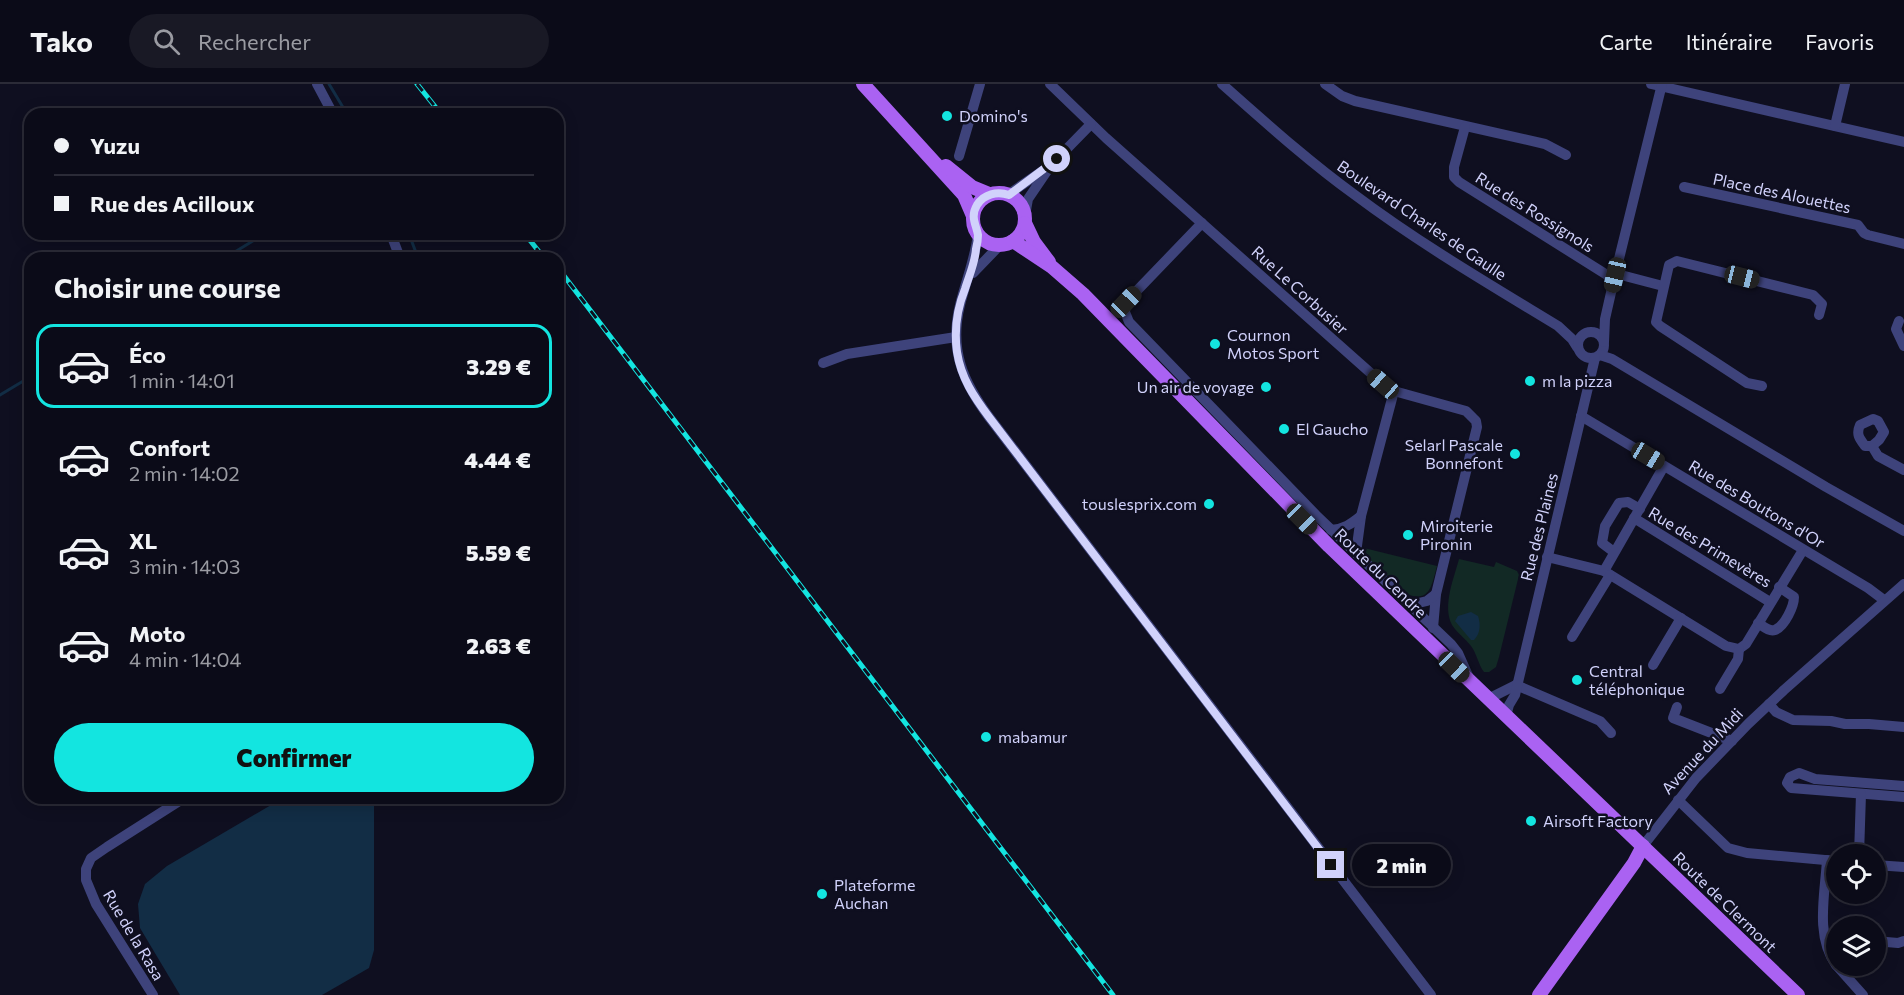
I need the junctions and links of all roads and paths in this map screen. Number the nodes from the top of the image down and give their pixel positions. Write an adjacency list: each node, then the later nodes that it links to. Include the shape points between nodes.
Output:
1 (317, 84): 9 (street)
2 (863, 84): 13 (main road)
3 (980, 84): 16 (street)
4 (1050, 84): 10 (street, Rue Le Corbusier)
5 (1221, 84): 34 (street, Boulevard Charles de Gaulle, via 1363,201)
6 (1324, 84): 12 (street, via 1355,101)
7 (1845, 84): 11 (street)
8 (1658, 85): 11 (street); 28 (street, Rue des Plaines)
9 (330, 108)
10 (1091, 124): 17 (street); 23 (street, Rue Le Corbusier)
11 (1835, 126): 14 (street)
12 (1465, 127): 15 (street, via 1545,144); 28 (street, Rue des Rossignols, via 1454,167 1454,177 1459,182 1607,274)
13 (917, 142): 19 (main road, via 972,187); 21 (main road, via 964,195)
14 (1904, 142)
15 (1566, 155)
16 (959, 156)
17 (1051, 165): 20 (street); 22 (street, via 1028,200)
18 (1684, 187): 26 (street, Place des Alouettes, via 1858,225 1868,236)
19 (989, 195): 20 (main road); 21 (main road, via 978,203)
20 (1009, 195): 22 (main road, via 1020,203)
21 (973, 216): 24 (main road)
22 (1025, 219): 25 (main road, via 1020,235); 27 (main road, Route du Cendre, via 1034,242)
23 (1203, 224): 43 (street, Rue Le Corbusier); 50 (street, via 1126,302 1125,312 1129,321)
24 (978, 234): 25 (main road, via 990,243); 29 (street)
25 (1006, 243): 27 (main road, Route du Cendre); 29 (street)
26 (1904, 244)
27 (1052, 267): 69 (main road, Route du Cendre)
28 (1615, 275): 30 (street, Rue des Rossignols); 32 (street, Rue des Plaines)
29 (969, 278): 36 (street)
30 (1663, 286): 31 (street, via 1669,266 1677,261 1813,295 1822,304); 42 (street, via 1656,321 1660,326 1747,383)
31 (1819, 315)
32 (1605, 319): 35 (street); 39 (street, Rue des Plaines)
33 (1899, 321): 37 (street, via 1896,329)
34 (1558, 326): 35 (street, Boulevard Charles de Gaulle); 38 (street, Boulevard Charles de Gaulle)
35 (1589, 332): 38 (street, via 1581,336); 39 (street, via 1597,334)
36 (956, 337): 40 (street, via 847,354); 95 (street, via 959,363 975,398)
37 (1904, 346)
38 (1579, 351): 39 (street, via 1589,359); 41 (street)
39 (1601, 351): 41 (street, Rue des Plaines); 51 (street)
40 (823, 363)
41 (1590, 377): 44 (street, Rue des Plaines)
42 (1762, 386)
43 (1394, 391): 49 (street); 59 (street, via 1466,411 1476,421)
44 (1581, 416): 46 (street, Rue des Boutons d'Or); 55 (street, Rue des Plaines)
45 (1872, 446): 47 (street, via 1878,456)
46 (1664, 466): 48 (street); 52 (street, Rue des Boutons d'Or)
47 (1904, 470)
48 (1637, 514): 53 (street); 53 (street, via 1628,502 1619,503 1605,526 1602,543); 61 (street, Rue des Primevères)
49 (1361, 516): 50 (street, via 1351,525); 54 (street)
50 (1331, 530): 54 (street)
51 (1903, 532)
52 (1803, 550): 58 (street); 60 (street, Rue des Boutons d'Or)
53 (1614, 552): 56 (street)
54 (1356, 553): 62 (street)
55 (1547, 557): 56 (street); 70 (street, Rue des Plaines)
56 (1607, 573): 63 (street); 66 (street)
57 (1903, 583): 60 (street, Avenue du Midi)
58 (1779, 587): 61 (street); 64 (street, via 1794,597 1782,625 1769,630)
59 (1436, 594): 62 (street); 65 (street)
60 (1884, 600): 73 (street, Avenue du Midi)
61 (1770, 602): 64 (street)
62 (1410, 605): 65 (street)
63 (1681, 618): 67 (street, via 1726,646); 68 (street)
64 (1758, 623): 67 (street, via 1746,644)
65 (1433, 628): 69 (street, via 1458,652)
66 (1572, 637)
67 (1738, 649): 71 (street, via 1738,659)
68 (1653, 665)
69 (1471, 683): 72 (main road, Route du Cendre)
70 (1516, 685): 72 (street); 75 (street, Rue des Plaines); 77 (street, via 1600,721)
71 (1720, 689)
72 (1488, 699): 75 (main road, Route du Cendre)
73 (1769, 704): 76 (street, via 1793,720); 78 (street, Avenue du Midi)
74 (1677, 707): 78 (street, via 1673,718)
75 (1506, 716): 85 (main road, Route du Cendre)
76 (1904, 727)
77 (1611, 733)
78 (1732, 741): 82 (street, Avenue du Midi)
79 (1904, 786): 80 (street, via 1815,779 1800,773 1788,780 1791,788)
80 (1862, 794): 81 (street); 84 (street)
81 (1904, 797)
82 (1678, 800): 85 (street, Avenue du Midi); 86 (street, via 1728,848)
83 (175, 804): 94 (street, Rue de la Rasa, via 91,858 86,869 89,891)
84 (1860, 844)
85 (1643, 846): 96 (main road, Avenue du Midi, via 1635,863); 97 (main road, Route de Clermont)
86 (1826, 860)
87 (1886, 866): 88 (street)
88 (1904, 867)
89 (1826, 900): 90 (street, via 1822,926)
90 (1826, 932)
91 (1904, 941): 92 (street)
92 (1886, 942)
93 (1846, 976): 98 (street)
94 (153, 995)
95 (1431, 995)
96 (1539, 995)
97 (1797, 995)
98 (1863, 995)

